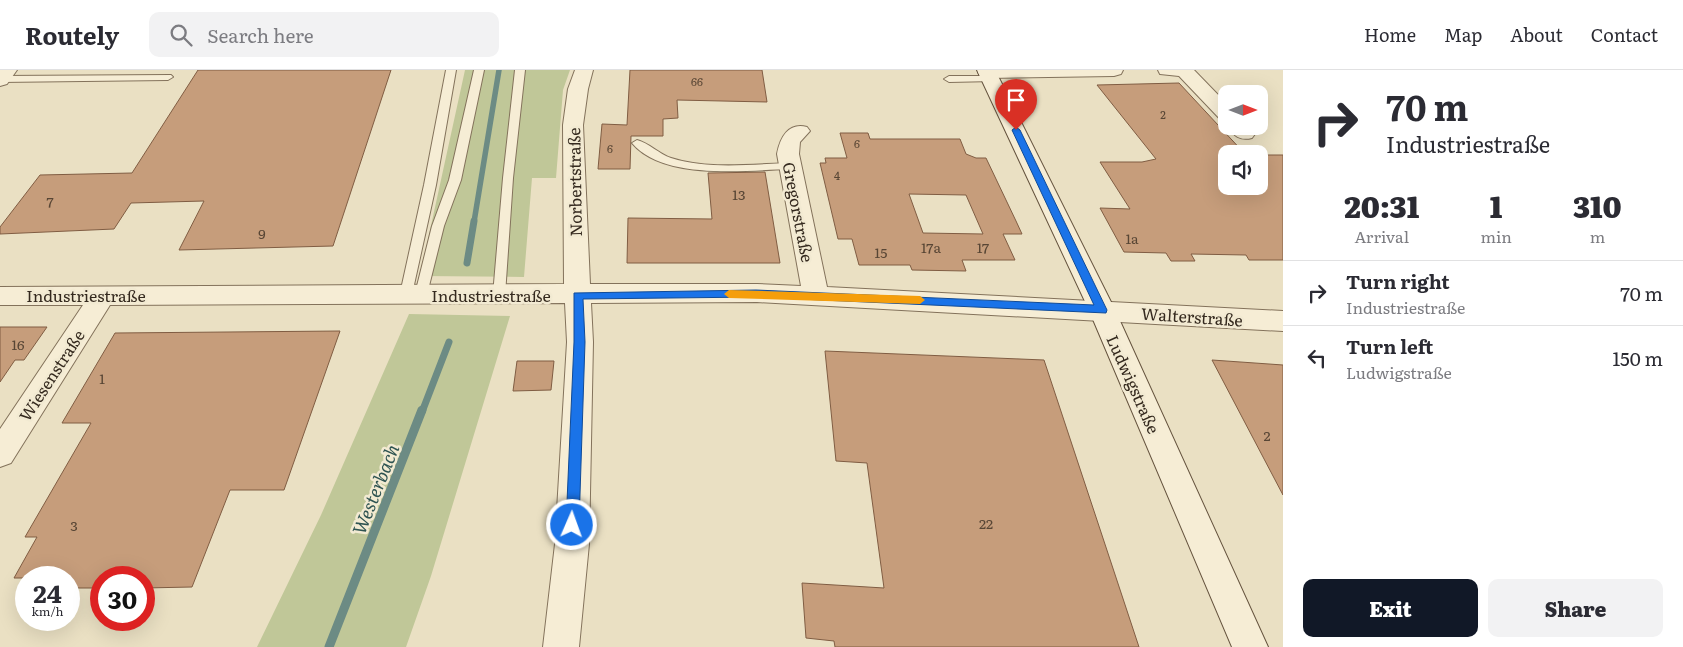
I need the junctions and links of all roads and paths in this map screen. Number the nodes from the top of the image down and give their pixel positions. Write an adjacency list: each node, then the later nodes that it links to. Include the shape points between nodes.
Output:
1 (8, 70): 11 (street)
2 (40, 70): 12 (lane)
3 (451, 70): 18 (lane)
4 (479, 70): 18 (lane, via 456,180)
5 (520, 70): 20 (lane)
6 (584, 70): 21 (street, Norbertstraße, via 573,125)
7 (1114, 70): 9 (street)
8 (1167, 70): 14 (street, via 1184,72)
9 (988, 74): 13 (lane); 24 (street, Ludwigstraße)
10 (168, 77): 12 (lane)
11 (0, 79): 12 (lane)
12 (32, 79)
13 (949, 79)
14 (1218, 106)
15 (800, 131): 17 (street, Gregorstraße, via 790,140 788,154)
16 (637, 143): 17 (lane, via 647,153 669,163)
17 (791, 166): 23 (street, Gregorstraße)
18 (414, 294): 19 (street, Industriestraße); 20 (street, Industriestraße)
19 (102, 295): 22 (street, Industriestraße); 26 (street, Wiesenstraße)
20 (499, 295): 21 (street, Industriestraße)
21 (578, 295): 23 (street, Industriestraße, via 756,293); 27 (street, Norbertstraße, via 580,342 572,544)
22 (0, 296)
23 (816, 296): 24 (street, Industriestraße)
24 (1102, 310): 25 (street, Walterstraße); 28 (street, Ludwigstraße)
25 (1283, 321)
26 (0, 454)
27 (561, 647)
28 (1250, 647)

